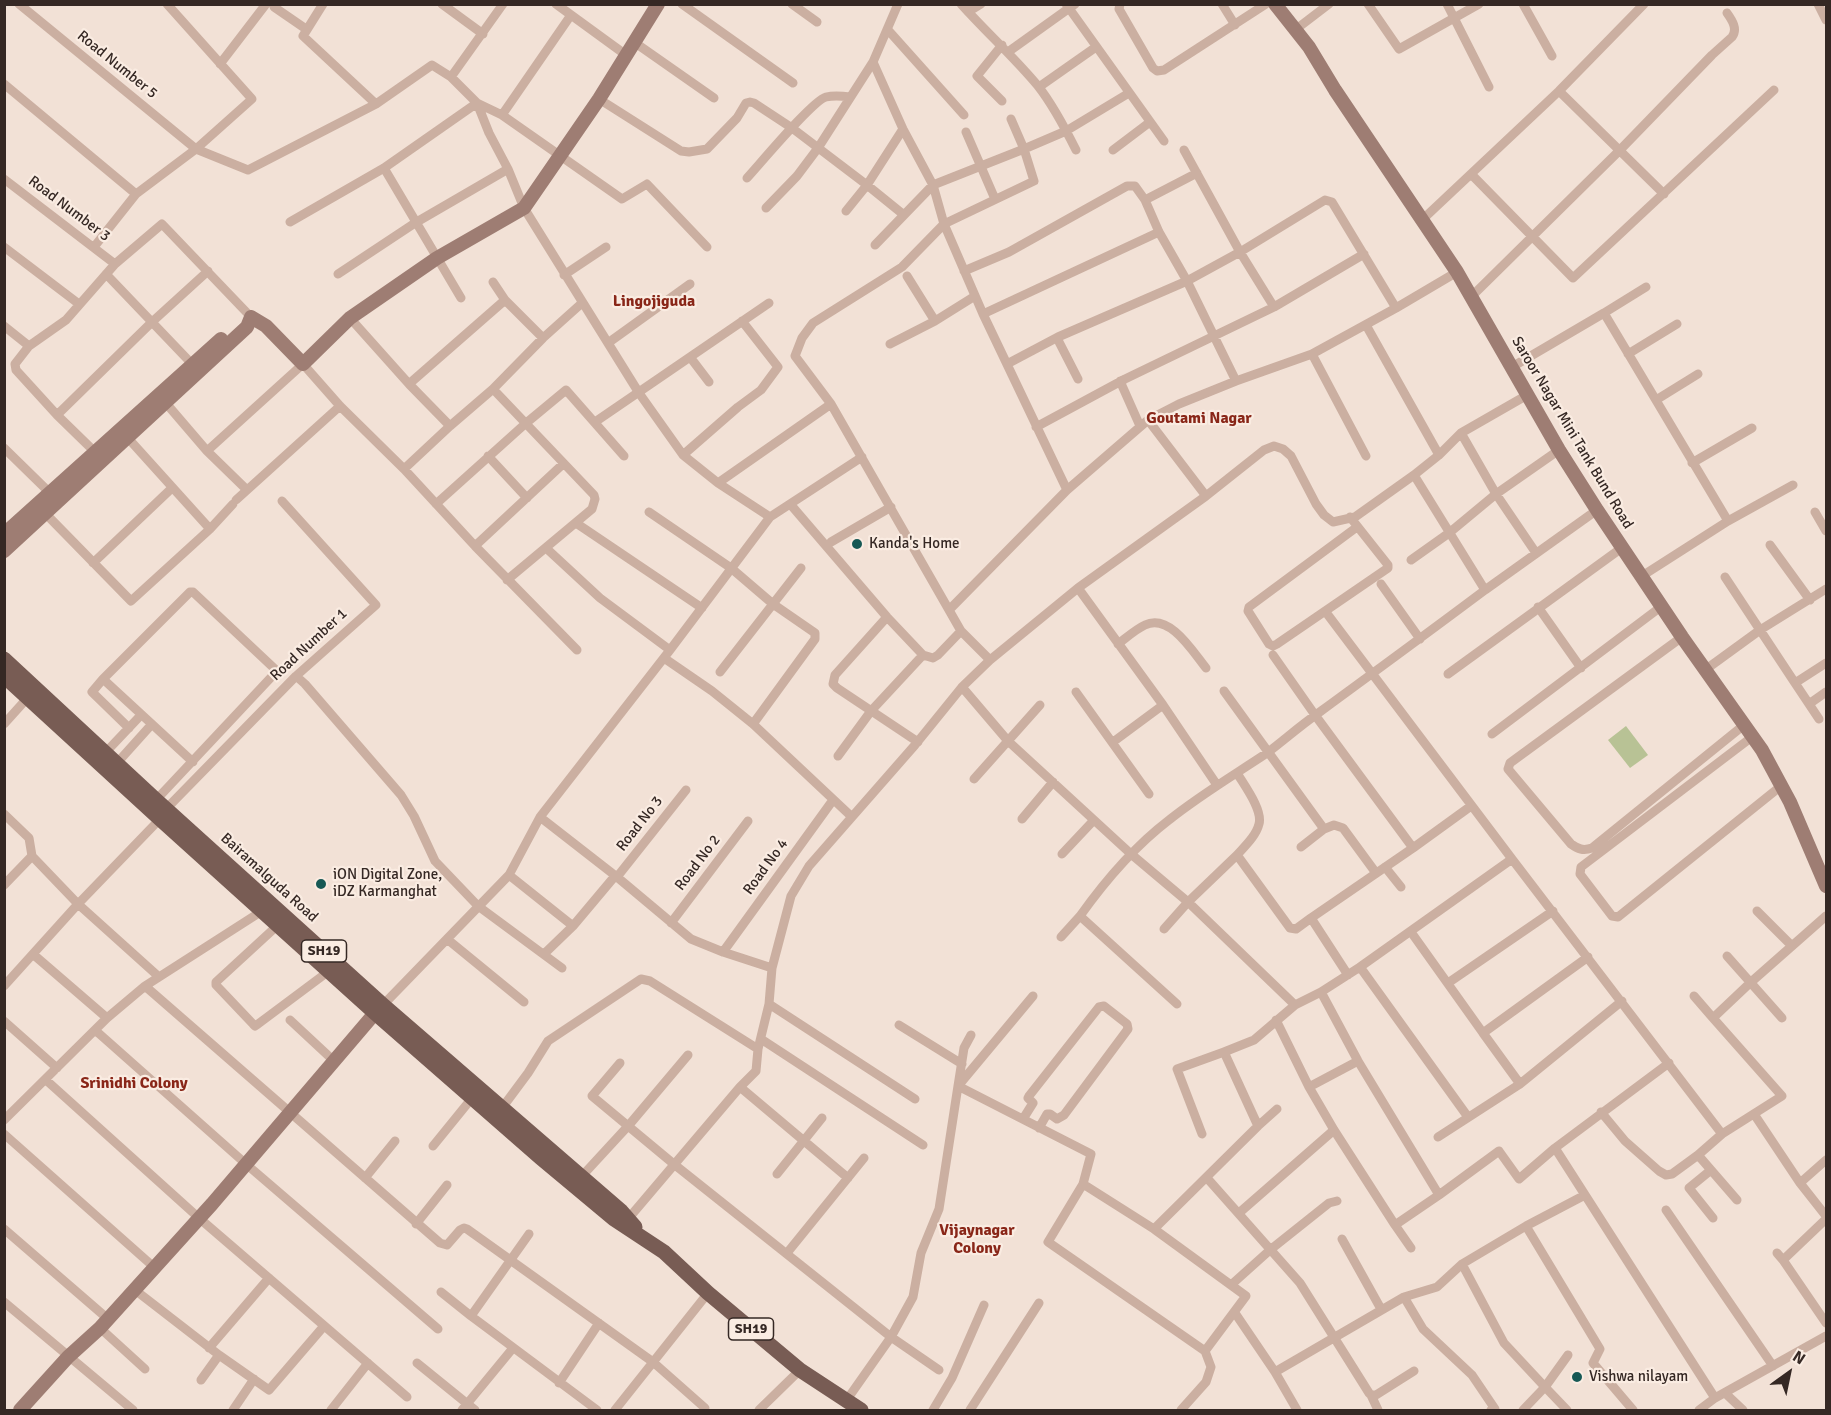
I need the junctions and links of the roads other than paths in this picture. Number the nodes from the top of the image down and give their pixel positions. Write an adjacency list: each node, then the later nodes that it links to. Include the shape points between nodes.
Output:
1 (19, 4): 69 (street, Road Number 5)
2 (167, 4): 44 (street)
3 (266, 4): 44 (street)
4 (276, 4): 34 (street, via 274,7)
5 (323, 4): 34 (street)
6 (442, 4): 37 (street)
7 (503, 4): 37 (street)
8 (556, 4): 29 (street)
9 (658, 4): 38 (street)
10 (682, 4): 46 (street)
11 (792, 4): 32 (street)
12 (898, 4): 35 (street)
13 (961, 4): 27 (street)
14 (981, 4): 27 (street)
15 (1120, 4): 33 (street, via 1119,9 1157,71)
16 (1222, 4): 33 (street)
17 (1266, 4): 33 (street)
18 (1275, 4): 36 (street, Saroor Nagar Mini Tank Bund Road)
19 (1329, 4): 36 (street)
20 (1368, 4): 30 (street, via 1399,49)
21 (1447, 4): 30 (street)
22 (1479, 4): 30 (street)
23 (1523, 4): 42 (street)
24 (1644, 4): 51 (street)
25 (1818, 4): 31 (street)
26 (1070, 6): 39 (street); 40 (street)
27 (968, 12): 40 (street)
28 (1727, 13): 74 (street, via 1734,26 1732,37)
29 (571, 15): 41 (street); 59 (street)
30 (1454, 18): 49 (street)
31 (1827, 20)
32 (817, 22)
33 (1235, 25)
34 (306, 29): 58 (street, via 303,36)
35 (888, 30): 43 (street); 60 (street)
36 (1295, 30): 93 (street, Saroor Nagar Mini Tank Bund Road)
37 (483, 34): 45 (street)
38 (634, 42): 41 (street); 55 (street)
39 (1096, 46): 48 (street); 52 (street)
40 (1005, 48): 48 (street); 56 (street, via 976,76)
41 (626, 55): 54 (street)
42 (1552, 56)
43 (873, 62): 53 (street); 64 (street)
44 (220, 64): 69 (street, via 252,99)
45 (451, 77): 57 (street); 58 (street, Road Number 5, via 432,65)
46 (793, 83)
47 (4, 84): 85 (street)
48 (1039, 87): 65 (street)
49 (1489, 87)
50 (1774, 90): 86 (street)
51 (1559, 92): 74 (street); 80 (street)
52 (1129, 93): 62 (street); 65 (street)
53 (850, 97): 63 (street, via 823,98); 68 (street)
54 (599, 99): 63 (street, via 681,151 707,149 750,102); 75 (street)
55 (714, 99)
56 (1002, 101)
57 (477, 103): 59 (street); 77 (street); 78 (street)
58 (376, 104): 69 (street, Road Number 5, via 248,170)
59 (502, 115): 75 (street)
60 (964, 115)
61 (1011, 119): 70 (street)
62 (1150, 122): 67 (street); 72 (street)
63 (792, 128): 68 (street); 81 (street)
64 (903, 129): 83 (street); 84 (street)
65 (1066, 131): 70 (street); 71 (street)
66 (966, 132): 76 (street)
67 (1164, 141)
68 (818, 148): 83 (street); 90 (street)
69 (196, 149): 85 (street)
70 (1024, 149): 76 (street); 87 (street, via 1034,181)
71 (1076, 150)
72 (1113, 150)
73 (1184, 150): 79 (street)
74 (1619, 151): 86 (street); 98 (street)
75 (561, 156): 89 (street); 103 (street, via 622,199 647,184)
76 (981, 165): 84 (street); 87 (street)
77 (384, 168): 94 (street); 95 (street)
78 (508, 169): 89 (street); 95 (street)
79 (1197, 173): 88 (street); 104 (street)
80 (1472, 175): 93 (street); 98 (street)
81 (747, 178)
82 (4, 179): 101 (street, Road Number 3)
83 (867, 185): 91 (street); 92 (street)
84 (933, 185): 92 (street); 96 (street)
85 (136, 194): 101 (street)
86 (1664, 194): 98 (street, via 1572,278)
87 (995, 199): 96 (street)
88 (1145, 200): 97 (street); 109 (street, via 1135,186 1127,186 1009,252)
89 (524, 208): 106 (street); 113 (street)
90 (766, 208)
91 (846, 210)
92 (904, 215): 99 (street)
93 (1422, 220): 110 (street, Saroor Nagar Mini Tank Bund Road)
94 (290, 222)
95 (416, 223): 106 (street); 112 (street)
96 (944, 224): 109 (street); 146 (street, via 903,267 813,323)
97 (1159, 232): 115 (street); 128 (street)
98 (1532, 236): 120 (street)
99 (875, 245)
100 (4, 247): 125 (street)
101 (94, 247): 107 (street, Road Number 3)
102 (606, 247): 113 (street)
103 (707, 248)
104 (1240, 252): 105 (street, via 1328,200); 115 (street); 126 (street)
105 (1364, 254): 126 (street); 127 (street)
106 (437, 258): 121 (street); 131 (street)
107 (115, 264): 108 (street, via 162,224); 111 (street)
108 (208, 271): 130 (street); 134 (street)
109 (964, 271): 119 (street)
110 (1457, 272): 120 (street, Saroor Nagar Mini Tank Bund Road); 127 (street)
111 (106, 274): 125 (street); 134 (street)
112 (338, 274)
113 (564, 275): 123 (street)
114 (907, 276): 133 (street)
115 (1187, 281): 138 (street); 140 (street)
116 (493, 282): 122 (street)
117 (690, 284): 141 (street)
118 (1646, 287): 129 (street)
119 (975, 296): 128 (street); 133 (street)
120 (1472, 296): 152 (street, Saroor Nagar Mini Tank Bund Road)
121 (461, 298)
122 (505, 300): 139 (street); 158 (street)
123 (582, 303): 139 (street); 141 (street)
124 (769, 303): 132 (street)
125 (79, 304): 143 (street, via 66,320)
126 (1274, 307): 138 (street)
127 (1396, 308): 136 (street)
128 (983, 314): 150 (street)
129 (1604, 314): 145 (street); 152 (street)
130 (252, 317): 148 (street); 149 (street, via 241,321); 163 (street, via 247,327)
131 (350, 318): 148 (street); 158 (street)
132 (742, 321): 147 (street); 151 (street)
133 (935, 321): 142 (street)
134 (152, 322): 149 (street); 166 (street)
135 (1677, 324): 145 (street)
136 (1366, 325): 144 (street); 179 (street)
137 (4, 326): 143 (street)
138 (1214, 336): 155 (street); 156 (street)
139 (543, 338): 159 (street)
140 (1057, 338): 150 (street); 154 (street)
141 (608, 343): 160 (street)
142 (890, 344)
143 (29, 346): 166 (street, via 17,360 16,370)
144 (1312, 354): 156 (street); 183 (street)
145 (1628, 354): 162 (street)
146 (795, 356): 151 (street); 164 (street)
147 (690, 357): 157 (street); 160 (street)
148 (303, 363): 165 (street); 177 (street)
149 (192, 364): 180 (street)
150 (1007, 364): 171 (street)
151 (778, 367): 178 (street, via 761,390)
152 (1512, 367): 161 (street, Saroor Nagar Mini Tank Bund Road)
153 (1698, 374): 162 (street)
154 (1078, 379)
155 (1120, 381): 168 (street); 171 (street)
156 (1236, 381): 168 (street)
157 (709, 382)
158 (409, 384): 170 (street)
159 (493, 389): 169 (street); 170 (street)
160 (639, 393): 167 (street); 178 (street)
161 (1528, 394): 173 (street); 176 (street, Saroor Nagar Mini Tank Bund Road)
162 (1656, 400): 185 (street)
163 (165, 402): 174 (street); 177 (street)
164 (831, 404): 184 (street); 189 (street)
165 (340, 406): 187 (street); 192 (street)
166 (57, 415): 180 (street)
167 (595, 422): 169 (street, via 566,390); 182 (street)
168 (1144, 423): 193 (street); 196 (street)
169 (525, 424): 181 (street); 186 (street)
170 (450, 426): 187 (street)
171 (1036, 427): 193 (street)
172 (1752, 428): 185 (street)
173 (1461, 433): 179 (street); 195 (street)
174 (127, 437): 180 (street); 191 (street)
175 (4, 448): 194 (street)
176 (1559, 450): 195 (street); 203 (street, Saroor Nagar Mini Tank Bund Road)
177 (207, 451): 192 (street)
178 (684, 455): 189 (street)
179 (1439, 455): 188 (street)
180 (99, 456): 194 (street); 202 (street)
181 (488, 456): 197 (street); 199 (street)
182 (624, 456)
183 (1366, 456)
184 (862, 457): 200 (street); 201 (street)
185 (1692, 463): 208 (street)
186 (563, 464): 197 (street); 209 (street, via 595,499 592,509)
187 (404, 470): 199 (street)
188 (1414, 475): 207 (street, via 1354,517); 214 (street)
189 (718, 483): 206 (street)
190 (1792, 485): 208 (street)
191 (172, 488): 210 (street); 223 (street)
192 (246, 489): 210 (street)
193 (1067, 490): 238 (street)
194 (50, 493): 202 (street)
195 (1496, 494): 214 (street); 221 (street)
196 (1206, 496): 207 (street, via 1274,446 1292,456 1324,515 1333,522); 230 (street)
197 (528, 498): 217 (street)
198 (282, 501): 260 (street, Road Number 1, via 376,605)
199 (436, 504): 217 (street)
200 (791, 505): 206 (street); 240 (street)
201 (891, 507): 215 (street); 238 (street)
202 (41, 509): 213 (street); 220 (street); 223 (street)
203 (1597, 510): 218 (street, Saroor Nagar Mini Tank Bund Road); 221 (street)
204 (649, 512): 224 (street)
205 (1815, 512): 211 (street)
206 (770, 517): 224 (street)
207 (1343, 520): 212 (street); 212 (street)
208 (1728, 521): 226 (street)
209 (576, 522): 219 (street); 237 (street)
210 (210, 529): 223 (street, via 131,602)
211 (1826, 530)
212 (1351, 531): 212 (street, via 1249,607 1269,644 1277,644 1388,568)
213 (4, 534)
214 (1449, 534): 222 (street); 232 (street)
215 (831, 542)
216 (1770, 545): 233 (street)
217 (475, 546): 228 (street)
218 (1623, 547): 226 (street, Saroor Nagar Mini Tank Bund Road); 236 (street)
219 (546, 548): 228 (street); 247 (street)
220 (4, 551)
221 (1536, 553): 232 (street)
222 (1411, 560)
223 (93, 563)
224 (730, 568): 234 (street); 237 (street)
225 (801, 568): 234 (street)
226 (1642, 576): 235 (street, Saroor Nagar Mini Tank Bund Road)
227 (1725, 577): 241 (street)
228 (507, 580): 246 (street)
229 (1381, 584): 244 (street)
230 (1078, 588): 245 (street); 251 (street)
231 (1827, 589): 233 (street)
232 (1485, 590): 244 (street)
233 (1810, 600): 241 (street)
234 (773, 604): 256 (street); 277 (street, via 816,637)
235 (1662, 606): 243 (street, Saroor Nagar Mini Tank Bund Road); 254 (street)
236 (1538, 607): 254 (street); 257 (street)
237 (702, 608): 247 (street)
238 (950, 609): 242 (street)
239 (1328, 615): 258 (street)
240 (887, 617): 249 (street); 271 (street, via 833,679 837,688)
241 (1760, 630): 255 (street); 262 (street)
242 (961, 631): 249 (street, via 938,655); 251 (street)
243 (1682, 637): 255 (street, Saroor Nagar Mini Tank Bund Road); 279 (street, via 1510,762 1508,769 1571,844 1586,850)
244 (1420, 639): 258 (street)
245 (1118, 644): 253 (street, via 1146,624 1157,622 1179,634); 270 (street)
246 (577, 650)
247 (667, 654): 277 (street); 299 (street)
248 (1273, 654): 273 (street)
249 (923, 655): 271 (street)
250 (4, 658): 267 (main road, Bairamalguda Road / SH19)
251 (990, 660): 263 (street)
252 (1827, 663): 262 (street)
253 (1206, 668)
254 (1581, 668): 280 (street)
255 (1705, 669): 279 (street, Saroor Nagar Mini Tank Bund Road)
256 (720, 672)
257 (1448, 674)
258 (1372, 675): 273 (street); 296 (street)
259 (4, 676): 267 (main road, Bairamalguda Road / SH19)
260 (296, 676): 297 (street, Road Number 1); 321 (street, via 401,795 435,861)
261 (104, 679): 272 (street); 278 (street, via 92,692); 287 (street, via 190,592 276,669)
262 (1796, 683): 268 (street)
263 (962, 687): 281 (street); 282 (street)
264 (1224, 691): 284 (street)
265 (1076, 692): 283 (street)
266 (1827, 692): 268 (street)
267 (32, 693): 275 (street); 286 (main road, Bairamalguda Road / SH19); 297 (main road, Bairamalguda Road / SH19)
268 (1809, 704): 274 (street)
269 (1040, 705): 281 (street)
270 (1163, 705): 283 (street); 291 (street)
271 (871, 711): 282 (street); 285 (street)
272 (141, 715): 276 (street); 278 (street)
273 (1315, 715): 284 (street); 306 (street)
274 (1819, 719)
275 (4, 724)
276 (152, 724): 286 (street); 287 (street)
277 (753, 724): 295 (street)
278 (129, 728): 286 (street)
279 (1748, 731): 292 (street, Saroor Nagar Mini Tank Bund Road); 292 (street, via 1581,867 1580,874 1612,916 1618,917)
280 (1492, 734)
281 (1008, 741): 289 (street); 290 (street)
282 (918, 742): 300 (street)
283 (1113, 742): 294 (street)
284 (1268, 752): 288 (street); 304 (street)
285 (838, 756)
286 (112, 758): 297 (main road, Bairamalguda Road / SH19)
287 (193, 762): 297 (street)
288 (1236, 773): 291 (street); 309 (street, via 1260,812 1255,833)
289 (974, 779)
290 (1053, 782): 301 (street); 302 (street)
291 (1217, 785): 308 (street)
292 (1781, 786): 317 (street, Saroor Nagar Mini Tank Bund Road)
293 (686, 790): 315 (street, Road No 3)
294 (1149, 794)
295 (833, 800): 300 (street); 336 (street, Road No 4)
296 (1471, 806): 306 (street); 311 (street)
297 (161, 809): 320 (street); 322 (main road, Bairamalguda Road / SH19); 359 (main road, Bairamalguda Road / SH19)
298 (4, 814): 310 (street, via 29,838)
299 (540, 817): 314 (street); 315 (street)
300 (852, 817): 343 (street, via 809,866 791,896)
301 (1022, 819)
302 (1094, 820): 307 (street); 308 (street)
303 (748, 821): 328 (street, Road No 2)
304 (1324, 830): 305 (street); 313 (street, via 1334,825 1343,828)
305 (1301, 847)
306 (1413, 848): 312 (street)
307 (1062, 854)
308 (1131, 854): 319 (street); 325 (street)
309 (1237, 855): 319 (street); 327 (street, via 1290,928 1296,929)
310 (32, 856): 316 (street); 320 (street)
311 (1512, 859): 323 (street); 332 (street)
312 (1385, 867): 313 (street); 318 (street)
313 (1376, 873): 327 (street)
314 (509, 875): 321 (street); 330 (street)
315 (616, 877): 328 (street); 330 (street, Road No 3)
316 (4, 885)
317 (1827, 886)
318 (1401, 887)
319 (1188, 902): 331 (street); 358 (street)
320 (78, 904): 338 (street); 346 (street)
321 (478, 906): 334 (street); 337 (street)
322 (262, 911): 329 (main road, Bairamalguda Road / SH19); 346 (street)
323 (1553, 911): 340 (street); 347 (street)
324 (1757, 912): 335 (street)
325 (1080, 916): 333 (street); 357 (street)
326 (1827, 916): 335 (street)
327 (1311, 918): 345 (street)
328 (671, 923): 336 (street, via 692,939)
329 (278, 925): 344 (main road, Bairamalguda Road / SH19); 344 (street, via 216,982 255,1026)
330 (573, 926): 337 (street, Road No 3)
331 (1164, 929)
332 (1411, 932): 341 (street); 347 (street)
333 (1061, 938)
334 (447, 939): 354 (street); 359 (street)
335 (1792, 946): 348 (street)
336 (723, 952): 343 (street)
337 (544, 954): 342 (street)
338 (34, 955): 349 (street); 360 (street)
339 (1727, 956): 348 (street)
340 (1588, 957): 355 (street); 368 (street)
341 (1360, 967): 345 (street); 393 (street)
342 (562, 968)
343 (772, 968): 356 (street)
344 (329, 971): 359 (main road, Bairamalguda Road / SH19)
345 (1348, 975): 351 (street)
346 (158, 976): 350 (street)
347 (1448, 983): 368 (street)
348 (1750, 983): 361 (street); 362 (street)
349 (4, 986)
350 (145, 986): 360 (street); 390 (street)
351 (1321, 992): 358 (street); 375 (street)
352 (1033, 996): 382 (street)
353 (1694, 996): 361 (street)
354 (524, 1002)
355 (1622, 1002): 377 (street); 381 (street)
356 (769, 1004): 370 (street); 386 (street)
357 (1177, 1004)
358 (1295, 1005): 364 (street)
359 (379, 1009): 374 (street); 385 (main road, Bairamalguda Road / SH19); 387 (main road, Bairamalguda Road / SH19)
360 (107, 1018): 367 (street)
361 (1713, 1018): 391 (street, via 1782,1096)
362 (1782, 1018)
363 (290, 1020): 374 (street)
364 (1276, 1020): 372 (street, via 1254,1040); 383 (street)
365 (4, 1021): 379 (street)
366 (899, 1025): 378 (street)
367 (95, 1030): 379 (street); 412 (street)
368 (1483, 1033): 381 (street)
369 (971, 1035): 378 (street)
370 (761, 1039): 371 (street); 406 (street)
371 (759, 1049): 384 (street, via 756,1071); 387 (street, via 650,981 641,980 548,1041)
372 (1224, 1052): 397 (street); 401 (street, via 1177,1069)
373 (688, 1055): 396 (street)
374 (334, 1060): 390 (street)
375 (1358, 1061): 383 (street); 423 (street)
376 (620, 1063): 396 (street, via 592,1096)
377 (1669, 1063): 389 (street); 402 (street)
378 (962, 1064): 382 (street)
379 (57, 1068): 380 (street)
380 (46, 1080): 392 (street); 429 (street)
381 (1520, 1084): 393 (street)
382 (958, 1086): 395 (street); 466 (street, via 939,1209 921,1253 913,1297)
383 (1309, 1087): 399 (street)
384 (740, 1088): 404 (street); 413 (street)
385 (472, 1098): 407 (street); 440 (main road, Bairamalguda Road / SH19, via 614,1219)
386 (915, 1099)
387 (502, 1108): 416 (main road, Bairamalguda Road / SH19)
388 (1277, 1109): 397 (street)
389 (1601, 1112): 408 (street); 409 (street, via 1625,1141 1666,1175)
390 (290, 1113): 412 (street); 417 (street)
391 (1754, 1114): 402 (street); 420 (street)
392 (6, 1116)
393 (1468, 1117): 403 (street)
394 (822, 1118): 404 (street)
395 (1023, 1119): 398 (street); 398 (street, via 1033,1103 1029,1096 1099,1007 1104,1006 1128,1029 1064,1115 1057,1119 1047,1114)
396 (629, 1125): 413 (street); 416 (street)
397 (1258, 1126): 419 (street)
398 (1039, 1128): 421 (street, via 1091,1154)
399 (1334, 1130): 428 (street); 434 (street)
400 (4, 1134): 446 (street)
401 (1202, 1134)
402 (1722, 1134): 409 (street)
403 (1438, 1137)
404 (804, 1140): 415 (street); 418 (street)
405 (395, 1141): 417 (street)
406 (923, 1145)
407 (433, 1146)
408 (1555, 1148): 423 (street, via 1519,1179 1499,1151); 424 (street)
409 (1698, 1155): 414 (street)
410 (864, 1158): 418 (street)
411 (1827, 1160): 420 (street)
412 (246, 1164): 429 (street); 463 (street)
413 (675, 1165): 432 (street); 443 (street)
414 (1711, 1170): 425 (street); 430 (street, via 1689,1188)
415 (777, 1174)
416 (582, 1176): 432 (main road, Bairamalguda Road / SH19)
417 (364, 1178): 433 (street)
418 (848, 1178): 443 (street)
419 (1207, 1178): 428 (street); 437 (street)
420 (1800, 1182): 431 (street)
421 (1083, 1184): 437 (street); 469 (street, via 1048,1242)
422 (447, 1185): 433 (street)
423 (1439, 1195): 434 (street)
424 (1585, 1195): 435 (street); 489 (street)
425 (1737, 1200)
426 (1337, 1201): 442 (street, via 1329,1203)
427 (1666, 1210): 476 (street)
428 (1239, 1213): 442 (street)
429 (199, 1218): 446 (street); 447 (street)
430 (1713, 1218)
431 (1827, 1218): 461 (street, via 1780,1256)
432 (628, 1219): 440 (main road, Bairamalguda Road / SH19)
433 (416, 1224): 444 (street, via 443,1245 464,1228)
434 (1395, 1226): 441 (street)
435 (1526, 1226): 445 (street); 509 (street, via 1600,1349 1593,1363)
436 (4, 1229): 459 (street)
437 (1154, 1229): 448 (street)
438 (529, 1234): 444 (street)
439 (1341, 1239): 456 (street)
440 (647, 1240): 451 (main road, Bairamalguda Road / SH19)
441 (1411, 1248)
442 (1270, 1250): 448 (street); 464 (street, via 1300,1283)
443 (787, 1253): 466 (street)
444 (510, 1261): 458 (street); 460 (street)
445 (1462, 1264): 452 (street, via 1437,1287); 485 (street, via 1504,1343)
446 (155, 1268): 449 (street)
447 (269, 1278): 462 (street); 467 (street)
448 (1231, 1285): 457 (street, via 1246,1296)
449 (135, 1290): 459 (street); 467 (street)
450 (441, 1292): 458 (street)
451 (708, 1293): 473 (street); 478 (main road, Bairamalguda Road / SH19)
452 (1404, 1296): 456 (street); 506 (street, via 1423,1329 1472,1375)
453 (1039, 1303): 502 (street)
454 (6, 1305): 472 (street)
455 (984, 1305): 501 (street)
456 (1381, 1309): 464 (street)
457 (1235, 1313): 469 (street); 481 (street)
458 (471, 1316): 468 (street)
459 (104, 1323): 472 (street); 477 (street)
460 (600, 1323): 473 (street); 484 (street)
461 (1827, 1323)
462 (324, 1326): 475 (street); 482 (street, via 269,1390)
463 (438, 1329)
464 (1334, 1336): 481 (street); 487 (street)
465 (1827, 1336): 476 (street)
466 (891, 1337): 479 (street); 490 (street)
467 (209, 1348): 470 (street)
468 (513, 1348): 484 (street); 491 (street)
469 (1205, 1351): 503 (street, via 1211,1367 1206,1382)
470 (219, 1355): 482 (street); 483 (street)
471 (1568, 1355): 485 (street)
472 (68, 1357): 494 (street); 495 (street)
473 (653, 1362): 492 (street); 498 (street)
474 (417, 1363): 491 (street)
475 (369, 1364): 488 (street); 493 (street)
476 (1773, 1366): 486 (street)
477 (145, 1369)
478 (800, 1370): 490 (main road, Bairamalguda Road / SH19); 499 (street)
479 (939, 1370)
480 (1414, 1371): 487 (street)
481 (1275, 1372): 504 (street)
482 (254, 1379): 496 (street)
483 (201, 1380)
484 (559, 1383): 497 (street)
485 (1545, 1387): 507 (street); 508 (street)
486 (1725, 1393): 489 (street); 511 (street)
487 (1371, 1395): 505 (street)
488 (407, 1397)
489 (1716, 1398): 510 (street)
490 (846, 1401): 500 (main road, Bairamalguda Road / SH19)
491 (468, 1408)
492 (705, 1408)
493 (334, 1409)
494 (20, 1410)
495 (130, 1410)
496 (233, 1410)
497 (597, 1410)
498 (615, 1410)
499 (759, 1410)
500 (860, 1410)
501 (933, 1410)
502 (970, 1410)
503 (1181, 1410)
504 (1298, 1410)
505 (1378, 1410)
506 (1494, 1410)
507 (1523, 1410)
508 (1567, 1410)
509 (1633, 1410)
510 (1699, 1410)
511 (1743, 1410)

